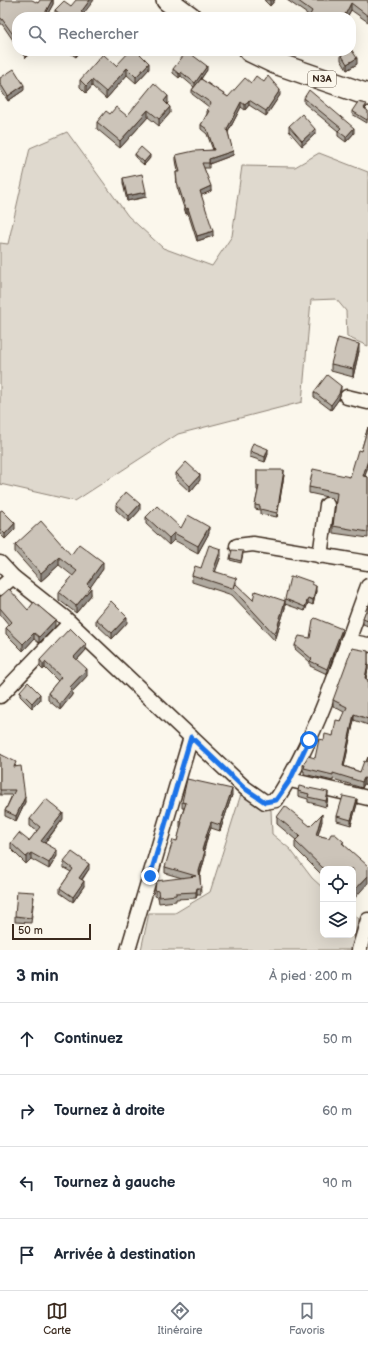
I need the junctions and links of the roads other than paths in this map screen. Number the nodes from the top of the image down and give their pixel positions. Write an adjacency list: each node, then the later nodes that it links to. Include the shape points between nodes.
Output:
1 (167, 0): 2 (highway)
2 (182, 12)
3 (260, 56): 4 (highway, N3A)
4 (368, 94)
5 (347, 397): 6 (street)
6 (368, 402)
7 (327, 505): 9 (street)
8 (237, 546): 9 (street, via 253,544)
9 (320, 556): 11 (street)
10 (0, 563): 12 (street)
11 (368, 564)
12 (13, 577): 14 (street); 15 (street)
13 (368, 586): 16 (street)
14 (0, 588)
15 (70, 623): 18 (street); 19 (street)
16 (348, 641): 17 (street); 20 (street, via 309,740)
17 (368, 645)
18 (0, 696)
19 (191, 737): 20 (street, via 244,788 265,802 276,800); 23 (street)
20 (290, 780): 21 (street)
21 (368, 798)
22 (368, 920): 24 (street)
23 (128, 950)
24 (359, 950)

